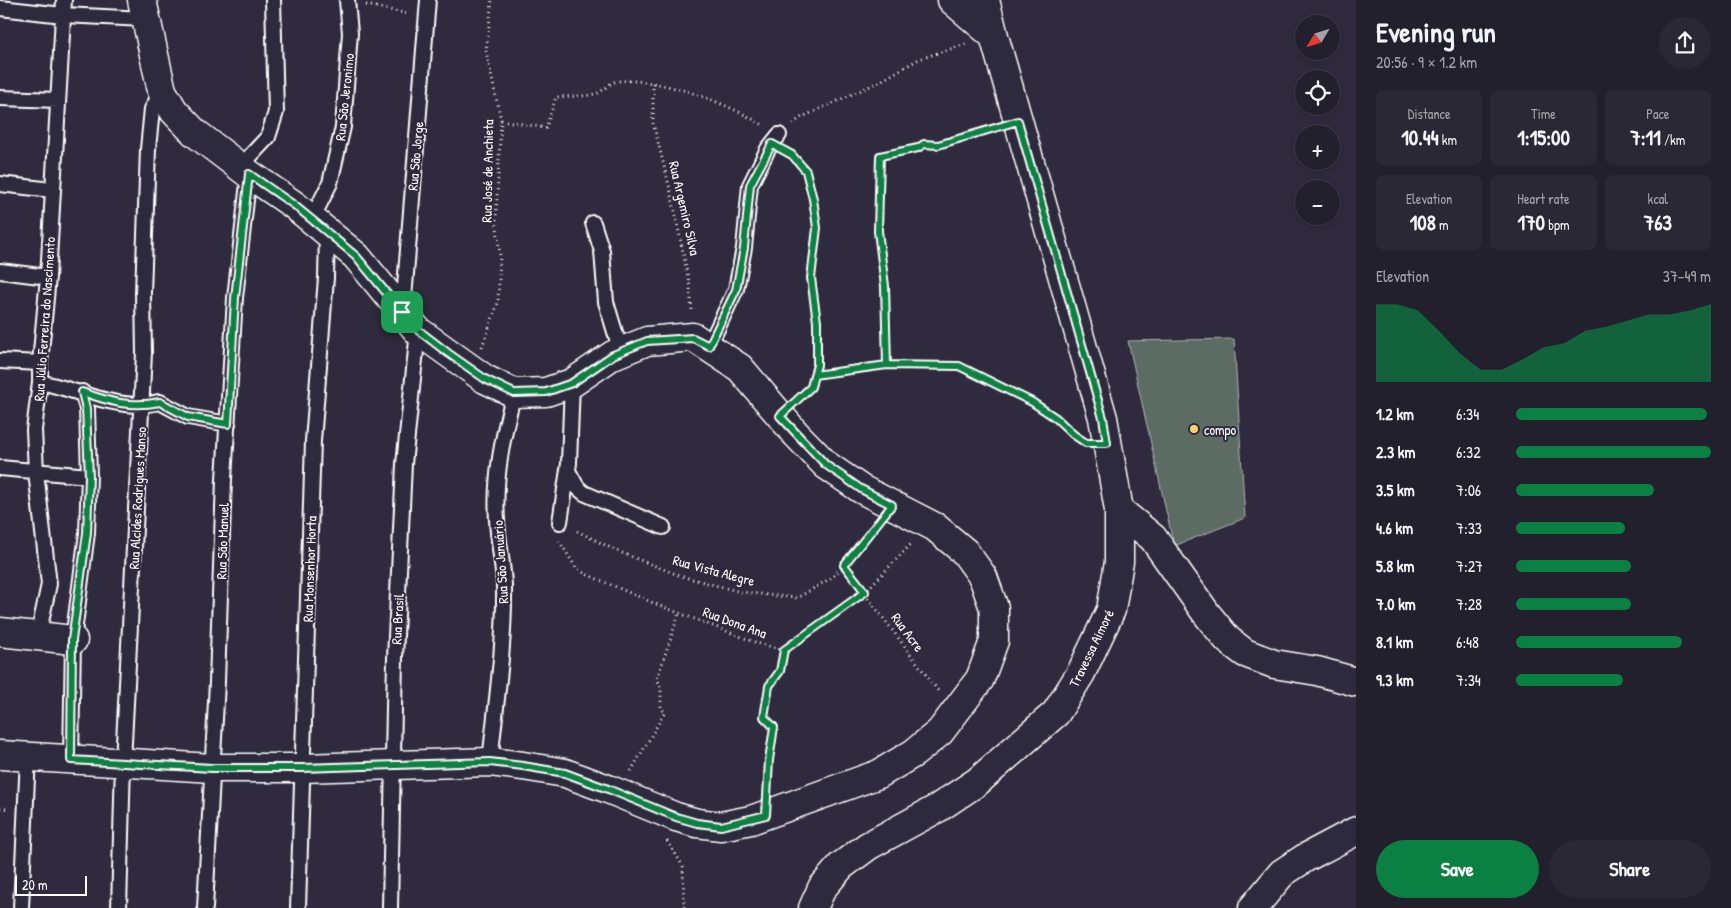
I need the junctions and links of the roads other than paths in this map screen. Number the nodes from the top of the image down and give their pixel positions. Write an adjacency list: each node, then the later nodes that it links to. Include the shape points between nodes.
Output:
1 (64, 0): 9 (lane, Rua Júlio Ferreira do Nascimento)
2 (273, 0): 15 (lane, via 276,112 268,137)
3 (347, 0): 19 (lane, Rua São Jeronimo, via 350,33 343,128)
4 (428, 0): 22 (lane, Rua São Jorge)
5 (952, 0): 10 (street)
6 (985, 0): 10 (street, Travessa Aimoré)
7 (0, 8): 9 (lane)
8 (143, 9): 9 (lane); 11 (street)
9 (64, 15): 13 (lane, Rua Júlio Ferreira do Nascimento)
10 (994, 36): 37 (street, Travessa Aimoré, via 1103,418)
11 (162, 91): 15 (street, via 194,132); 31 (lane, Rua Alcides Rodrigues Manso, via 152,109 148,149)
12 (0, 98): 13 (lane)
13 (58, 100): 17 (lane, Rua Júlio Ferreira do Nascimento)
14 (776, 139): 23 (lane, via 750,185 736,290)
15 (244, 171): 19 (street); 32 (lane, Rua São Manuel)
16 (0, 184): 17 (lane)
17 (52, 190): 21 (lane, Rua Júlio Ferreira do Nascimento)
18 (593, 223): 24 (lane, via 602,251 606,302)
19 (320, 225): 22 (street, via 356,256); 51 (lane, Rua Monsenhor Horta, via 326,278 314,441)
20 (0, 271): 21 (lane)
21 (48, 277): 26 (lane, Rua Júlio Ferreira do Nascimento)
22 (410, 321): 30 (street, via 485,379); 49 (lane, Rua Brasil)
23 (701, 342): 24 (street, via 647,341); 48 (street, via 740,368 826,465 861,489 930,524 965,552 983,577 994,608 994,641 980,678 940,732 880,774 766,815 721,826 676,817 565,773)
24 (621, 352): 28 (street)
25 (0, 361): 26 (lane)
26 (40, 363): 27 (lane, Rua Júlio Ferreira do Nascimento)
27 (40, 382): 29 (lane); 35 (lane, Rua Júlio Ferreira do Nascimento, via 34,430)
28 (572, 383): 30 (street, via 546,392); 34 (lane)
29 (82, 392): 31 (lane, via 112,402); 36 (lane, via 86,409)
30 (514, 393): 48 (lane, Rua São Januário, via 503,435 497,482 497,519 504,584 503,638)
31 (142, 405): 32 (lane, via 160,402 188,417); 47 (lane, Rua Alcides Rodrigues Manso)
32 (228, 424): 50 (lane, Rua São Manuel)
33 (0, 468): 35 (lane)
34 (568, 471): 38 (lane); 39 (lane, via 584,493)
35 (36, 472): 36 (lane); 41 (lane, Rua Júlio Ferreira do Nascimento, via 49,584)
36 (89, 476): 42 (lane, via 87,533)
37 (1119, 510): 43 (street, via 1153,538 1228,640 1245,652 1274,664); 58 (street, Travessa Aimoré, via 1119,562 1111,610 1081,673 1056,714 977,782 938,808 868,846 841,866 822,888)
38 (560, 522)
39 (663, 527)
40 (0, 632): 41 (street)
41 (38, 636): 42 (street)
42 (72, 640): 46 (lane)
43 (1356, 682)
44 (0, 755): 45 (street)
45 (28, 757): 46 (street); 53 (lane)
46 (71, 760): 47 (street)
47 (123, 762): 50 (street); 54 (lane, Rua Alcides Rodrigues Manso)
48 (490, 762): 49 (street)
49 (393, 765): 51 (street); 57 (lane, Rua Brasil)
50 (212, 768): 51 (street); 55 (lane, Rua São Manuel)
51 (302, 768): 56 (lane, Rua Monsenhor Horta)
52 (1356, 831): 59 (street, via 1282,873)
53 (21, 908)
54 (119, 908)
55 (205, 908)
56 (298, 908)
57 (390, 908)
58 (813, 908)
59 (1253, 908)

